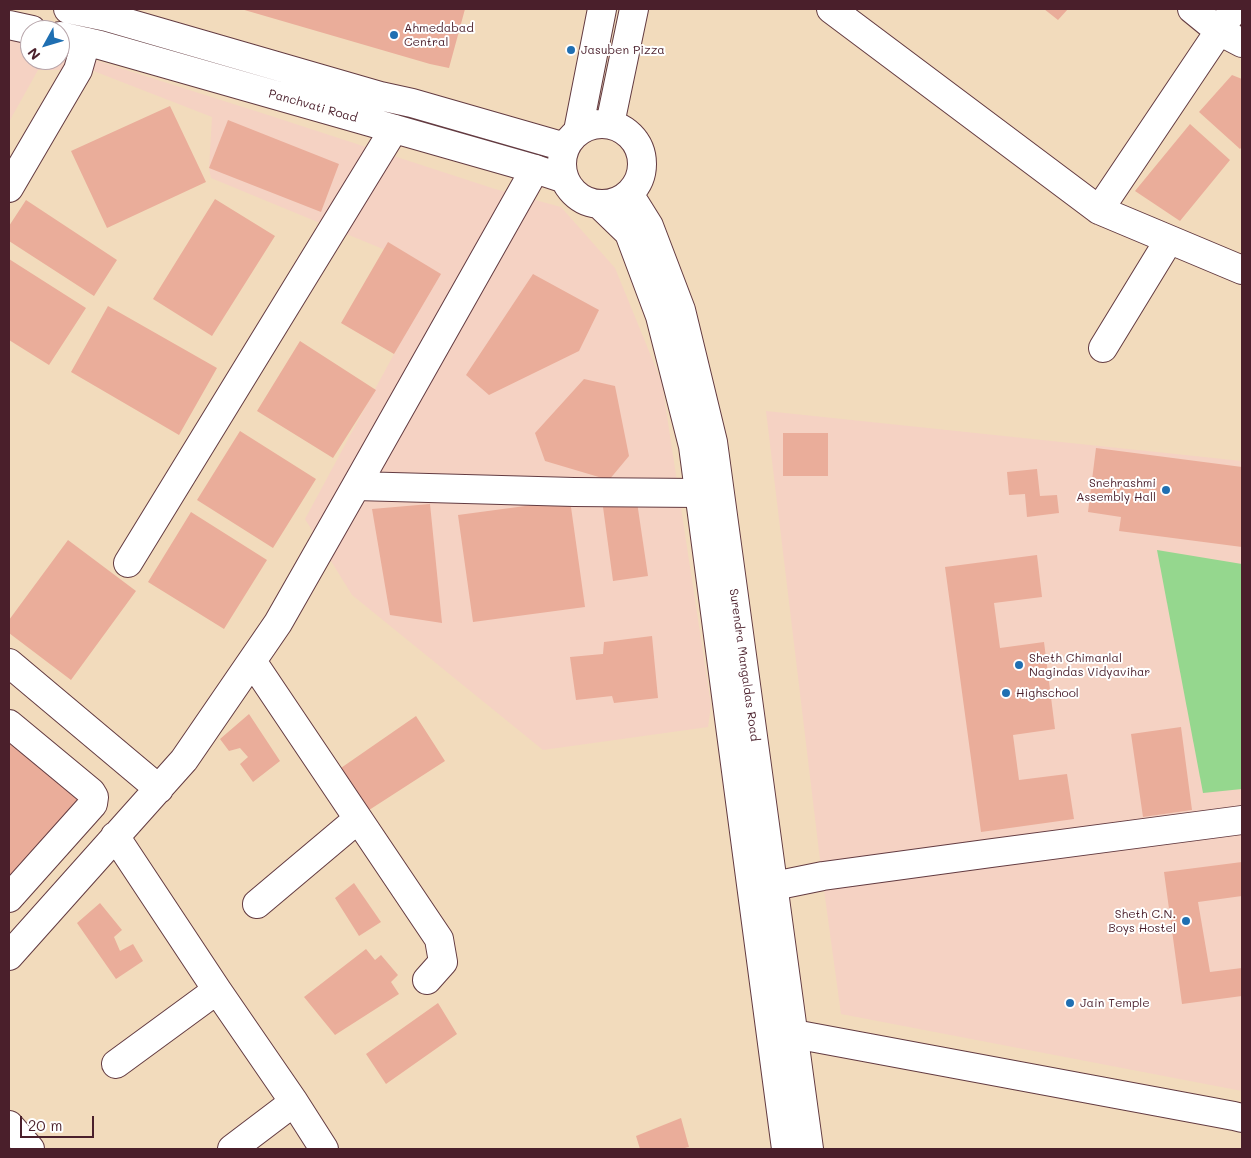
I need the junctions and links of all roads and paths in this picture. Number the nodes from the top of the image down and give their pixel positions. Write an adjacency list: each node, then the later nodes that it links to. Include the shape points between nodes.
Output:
1 (68, 9): 12 (street, via 107,17 380,96)
2 (602, 9): 12 (street)
3 (634, 9): 10 (street)
4 (831, 9): 18 (street)
5 (1192, 9): 7 (street)
6 (1242, 12): 7 (street)
7 (1233, 23): 18 (street)
8 (70, 38): 9 (street, Panchvati Road)
9 (86, 42): 11 (street, Panchvati Road); 15 (street, via 78,70)
10 (610, 124): 12 (street, via 587,126); 16 (street, via 622,128 641,151 643,167)
11 (394, 129): 13 (street, Panchvati Road); 24 (street)
12 (572, 139): 14 (street, via 562,157)
13 (535, 170): 14 (street, Panchvati Road); 22 (street)
14 (565, 179): 17 (street, via 578,196)
15 (9, 188)
16 (630, 194): 17 (street, via 610,204); 32 (street, Surendra Mangaldas Road, via 649,226 681,310 713,442)
17 (599, 204): 23 (street, Surendra Mangaldas Road, via 629,233 660,316 693,446)
18 (1099, 210): 19 (street)
19 (1169, 240): 20 (street); 21 (street)
20 (1242, 270)
21 (1103, 348)
22 (356, 486): 23 (street); 25 (street, via 278,623)
23 (699, 493): 46 (street, Surendra Mangaldas Road)
24 (128, 563)
25 (252, 661): 28 (street, via 184,760); 29 (street)
26 (9, 663): 28 (street)
27 (9, 724): 33 (street, via 94,797 93,804)
28 (159, 789): 31 (street)
29 (358, 819): 34 (street); 36 (street, via 439,939 443,962)
30 (1242, 820): 32 (street)
31 (116, 836): 35 (street); 37 (street)
32 (774, 886): 38 (street, Surendra Mangaldas Road)
33 (9, 898)
34 (257, 904)
35 (9, 956)
36 (427, 980)
37 (217, 990): 39 (street); 40 (street)
38 (794, 1034): 41 (street); 47 (street, Surendra Mangaldas Road)
39 (116, 1064)
40 (294, 1102): 44 (street); 45 (street)
41 (1242, 1118)
42 (9, 1125): 43 (street)
43 (30, 1149)
44 (232, 1149)
45 (324, 1149)
46 (786, 1149)
47 (809, 1149)

